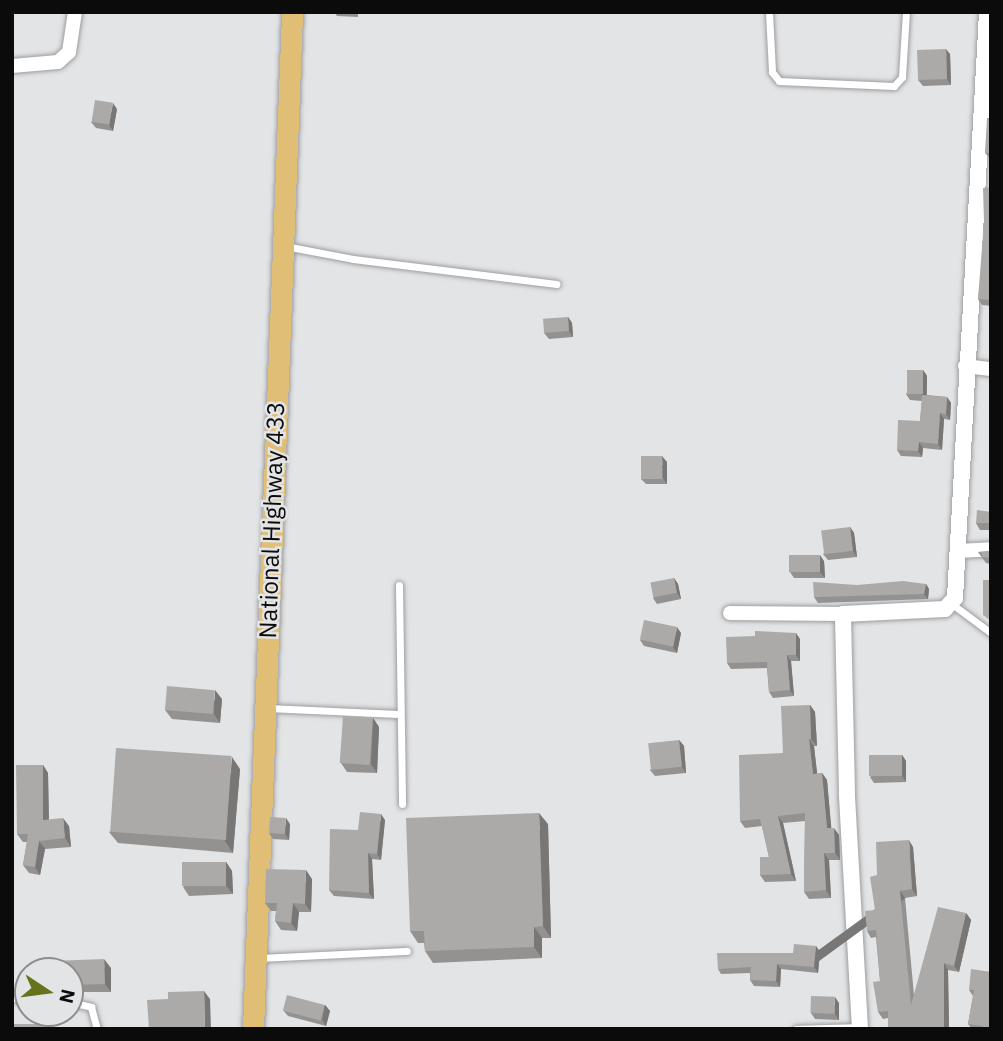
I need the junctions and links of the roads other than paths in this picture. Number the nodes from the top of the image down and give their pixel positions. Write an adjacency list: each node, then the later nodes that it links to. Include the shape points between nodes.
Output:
1 (75, 12): 7 (street, via 69,52 58,62)
2 (292, 12): 8 (main road, National Highway 433)
3 (769, 12): 4 (lane, via 772,72 779,80 894,86 902,78)
4 (906, 12)
5 (987, 12): 6 (street)
6 (989, 48): 10 (street)
7 (12, 66)
8 (281, 245): 9 (lane, via 353,259); 19 (main road, National Highway 433)
9 (556, 284)
10 (965, 366): 11 (street); 13 (street)
11 (991, 369)
12 (991, 549): 13 (street)
13 (958, 551): 15 (street)
14 (399, 585): 20 (lane)
15 (952, 604): 17 (street, via 945,609); 18 (lane)
16 (730, 613): 17 (street)
17 (843, 614): 25 (street)
18 (991, 633)
19 (265, 708): 20 (lane); 23 (main road, National Highway 433)
20 (400, 714): 21 (lane)
21 (402, 804)
22 (407, 951): 23 (lane)
23 (256, 958): 27 (main road, National Highway 433)
24 (84, 1005): 26 (lane, via 91,1007)
25 (860, 1028): 28 (lane)
26 (97, 1029)
27 (253, 1029)
28 (796, 1029)

